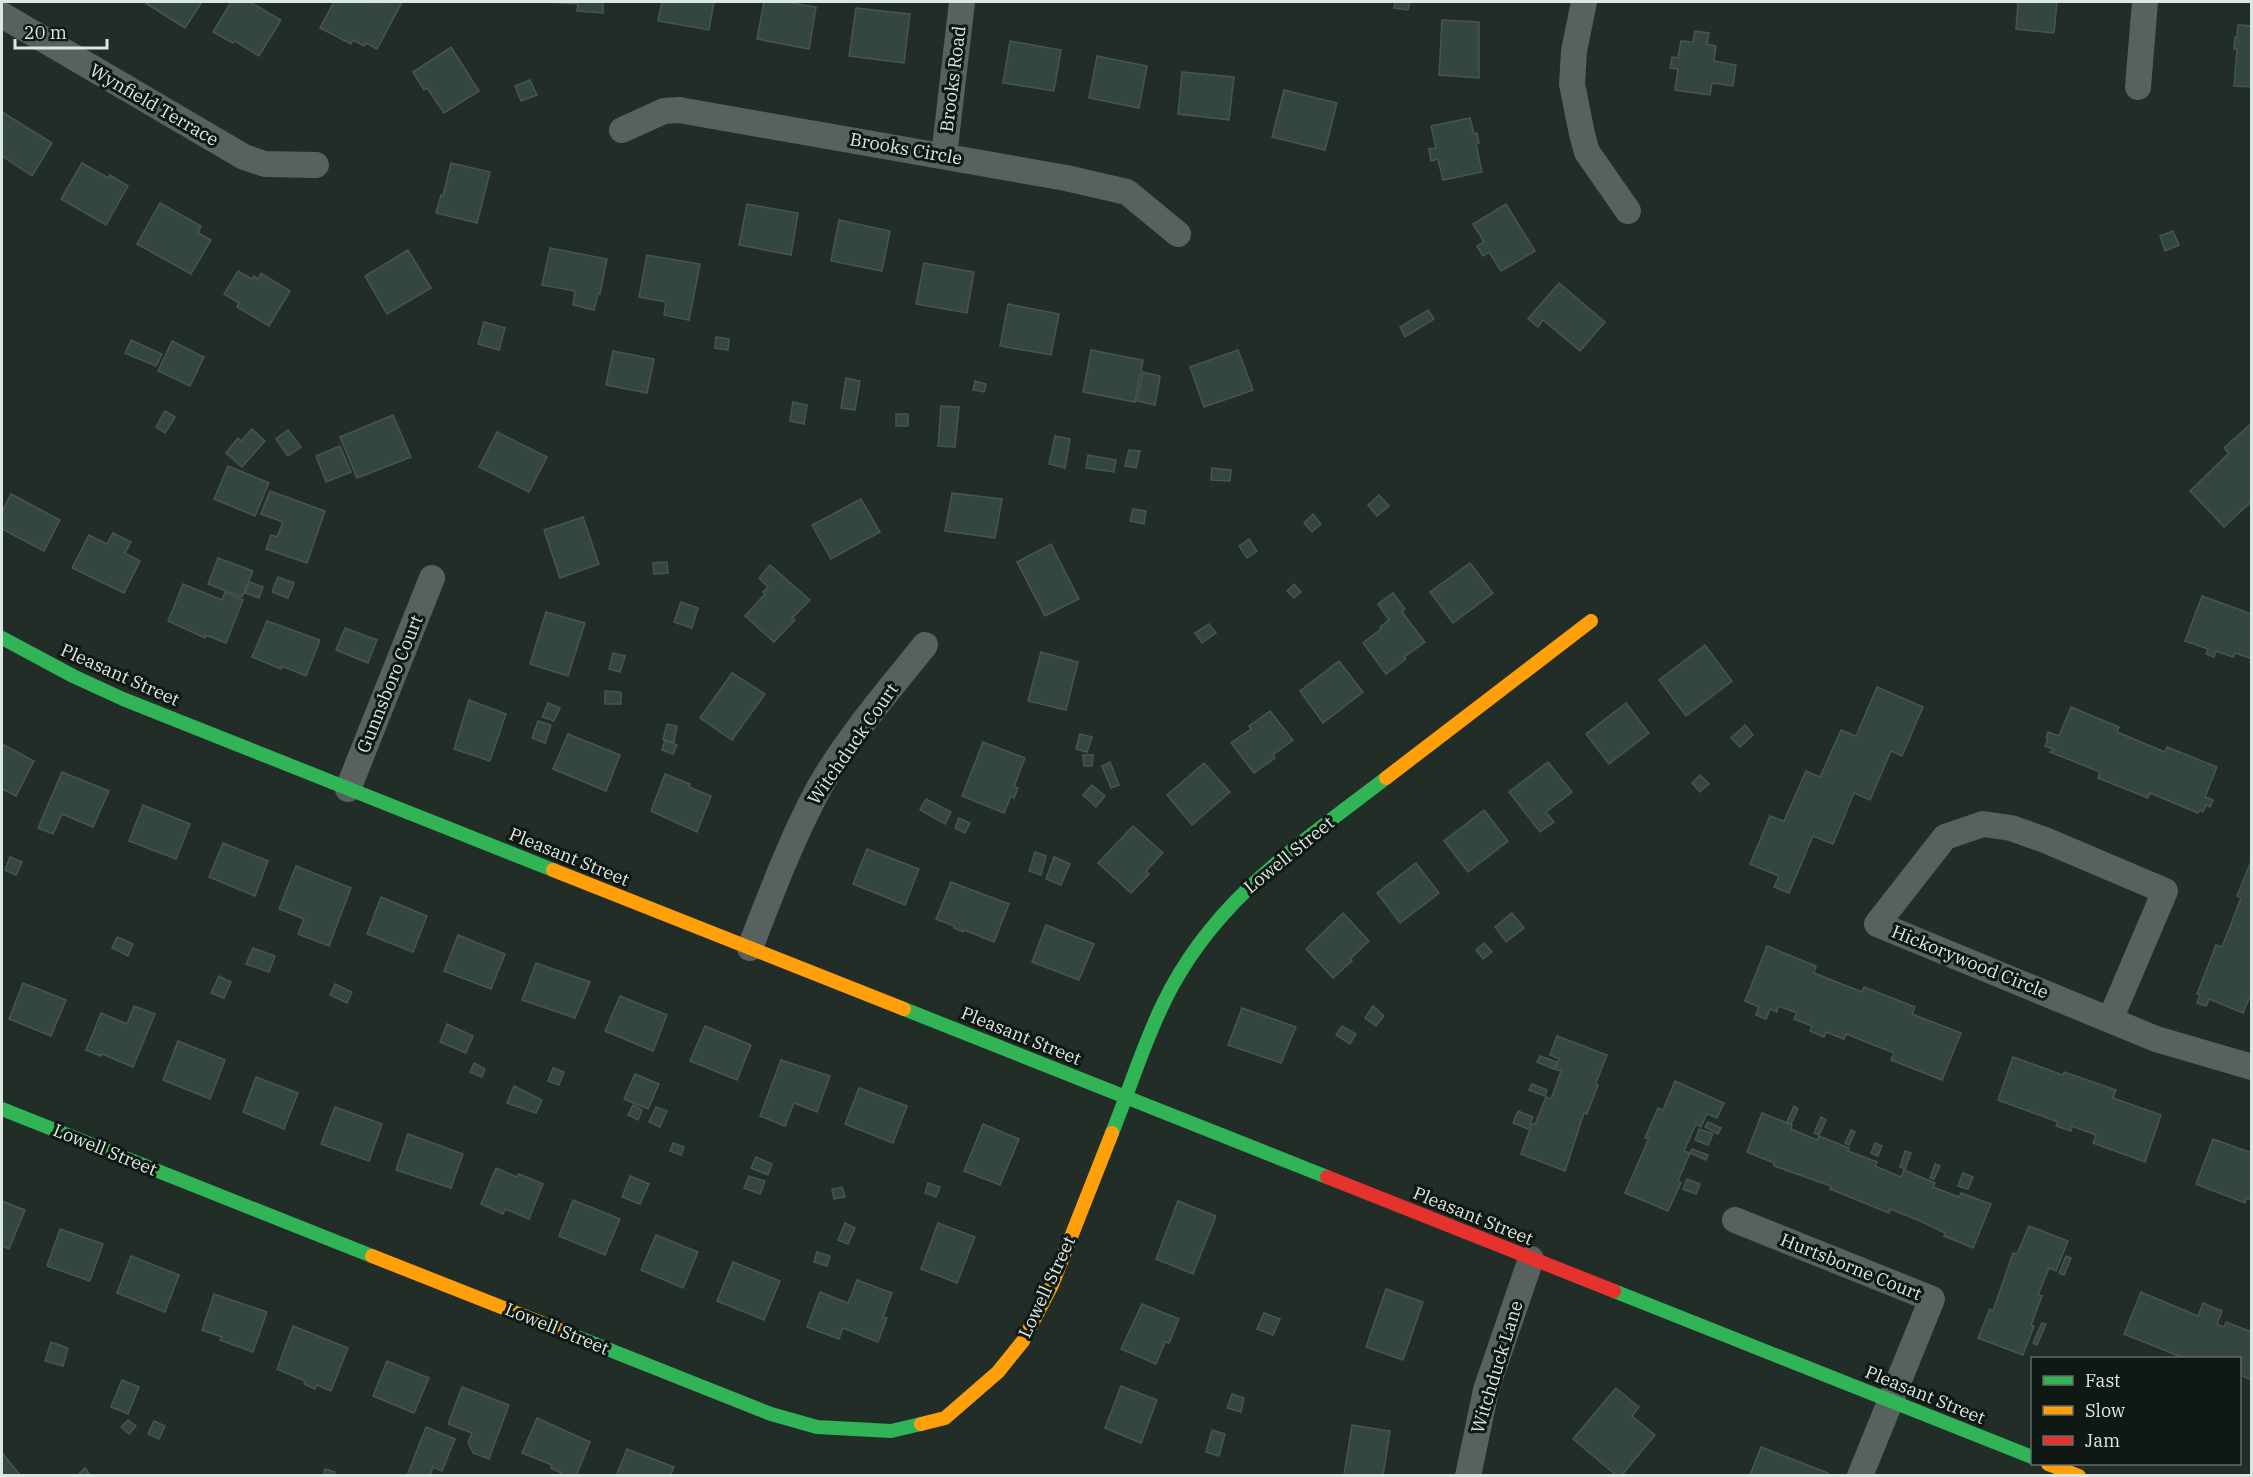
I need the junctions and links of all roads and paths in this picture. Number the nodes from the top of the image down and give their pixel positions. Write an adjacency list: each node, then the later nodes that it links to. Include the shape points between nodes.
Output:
1 (962, 2): 7 (street, Brooks Road)
2 (1584, 2): 9 (street, via 1572,84 1582,134 1587,152)
3 (2145, 2): 5 (street)
4 (2, 15): 8 (street, Wynfield Terrace, via 244,157 265,164)
5 (2138, 87)
6 (621, 130): 7 (street, Brooks Circle, via 664,111 679,110)
7 (944, 156): 10 (street, Brooks Circle, via 1127,192)
8 (316, 165)
9 (1628, 211)
10 (1178, 234)
11 (432, 578): 15 (street, Gunnsboro Court)
12 (1591, 621): 19 (street, Lowell Street, via 1269,868 1233,902 1193,952 1164,1002)
13 (2, 638): 15 (street, Pleasant Street, via 123,699)
14 (925, 645): 16 (street, Witchduck Court, via 862,724 820,786 789,846)
15 (348, 789): 16 (street, Pleasant Street)
16 (750, 948): 19 (street, Pleasant Street)
17 (2110, 1020): 17 (street, Hickorywood Circle, via 2164,891 2045,840 2011,828 1983,824 1946,837 1877,924); 18 (street, Hickorywood Circle, via 2156,1039)
18 (2252, 1067)
19 (1126, 1097): 20 (street, Lowell Street, via 1052,1285 1023,1341 998,1372 945,1418 891,1431 817,1427 771,1413); 22 (street, Pleasant Street)
20 (2, 1109)
21 (1735, 1220): 23 (street, Hurtsborne Court, via 1932,1299)
22 (1531, 1259): 23 (street, Pleasant Street); 26 (street, Witchduck Lane, via 1486,1390)
23 (1890, 1401): 24 (street, Pleasant Street); 27 (street)
24 (2031, 1457)
25 (2051, 1465): 28 (street)
26 (1468, 1476)
27 (1860, 1476)
28 (2079, 1476)

